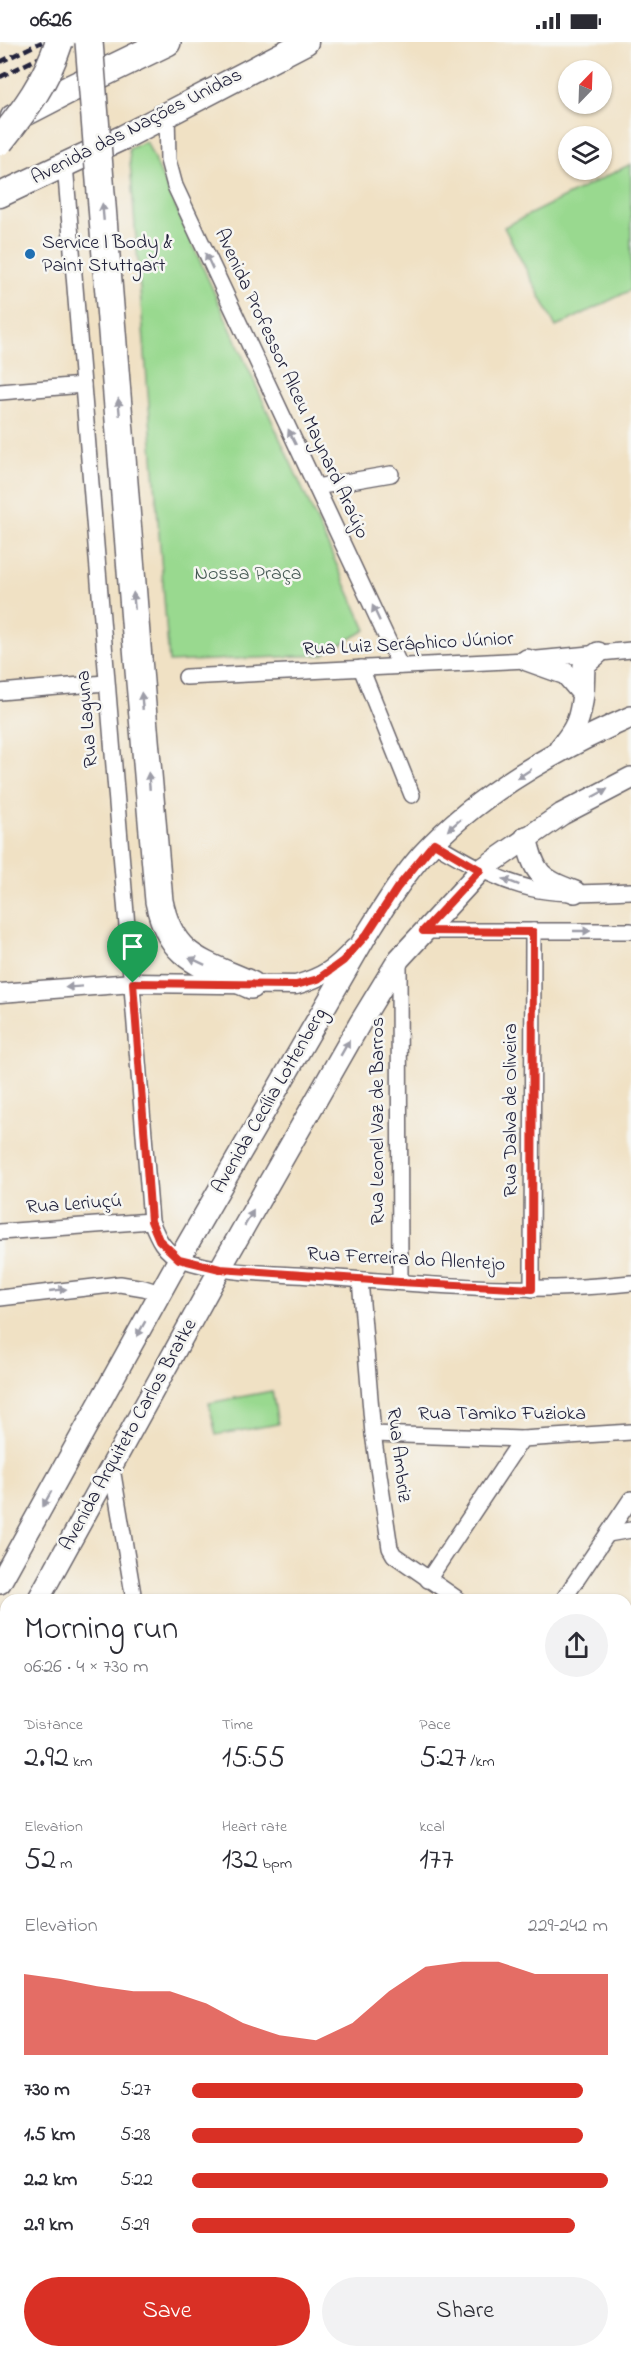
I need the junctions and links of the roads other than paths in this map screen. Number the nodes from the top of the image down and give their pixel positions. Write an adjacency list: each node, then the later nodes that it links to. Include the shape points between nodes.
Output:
1 (59, 42): 7 (highway, bridge, via 30,103)
2 (89, 42): 38 (highway, one-way to 2, bridge, via 184,954 170,934 159,901)
3 (167, 42): 6 (highway)
4 (306, 42): 5 (highway, Avenida das Nações Unidas)
5 (167, 113): 8 (highway, Avenida das Nações Unidas); 13 (street, Avenida Professor Alceu Maynard Araújo, one-way to 5, via 175,186 168,160)
6 (0, 126)
7 (0, 141)
8 (65, 164): 9 (highway, Avenida das Nações Unidas); 10 (street, Rua Laguna)
9 (0, 195)
10 (82, 385): 11 (street); 20 (street, Rua Laguna)
11 (0, 392)
12 (391, 474): 13 (street)
13 (316, 488): 17 (street, Avenida Professor Alceu Maynard Araújo, one-way to 13)
14 (631, 650): 15 (street, Rua Luiz Seráphico Júnior)
15 (598, 653): 16 (street, Rua Luiz Seráphico Júnior); 22 (main road, via 584,665)
16 (527, 660): 17 (street, Rua Luiz Seráphico Júnior); 22 (main road, via 566,674)
17 (400, 666): 18 (street, Rua Luiz Seráphico Júnior)
18 (361, 668): 19 (street, Rua Luiz Seráphico Júnior); 26 (street)
19 (186, 677)
20 (105, 683): 21 (street); 37 (street, Rua Laguna)
21 (0, 692)
22 (583, 693): 24 (main road, via 573,732)
23 (631, 717): 24 (main road, Avenida Cecília Lottenberg)
24 (554, 754): 28 (main road, Avenida Cecília Lottenberg, one-way to 28, via 474,808)
25 (631, 778): 27 (main road, Avenida Cecília Lottenberg, one-way to 25)
26 (412, 795)
27 (526, 837): 29 (main road, Avenida Cecília Lottenberg); 31 (main road, via 538,872 546,880)
28 (434, 843): 29 (street); 35 (main road, Avenida Cecília Lottenberg, via 397,888)
29 (480, 870): 31 (street, one-way to 29, via 539,890); 32 (main road, Avenida Cecília Lottenberg)
30 (631, 891): 31 (street)
31 (575, 892)
32 (423, 931): 34 (street); 36 (main road, Avenida Cecília Lottenberg)
33 (631, 931): 34 (street, one-way to 33)
34 (533, 932): 47 (street, Rua Dalva de Oliveira)
35 (367, 934): 38 (street, via 343,961 318,979 296,985); 42 (main road, Avenida Cecília Lottenberg)
36 (399, 959): 43 (main road, Avenida Cecília Lottenberg, one-way to 36); 45 (street, Rua Leonel Vaz de Barros)
37 (133, 983): 38 (street); 39 (street, one-way to 39); 40 (street, Rua Laguna)
38 (251, 985)
39 (0, 993)
40 (151, 1221): 41 (street, Rua Leriuçú); 42 (street, Rua Laguna, via 159,1240)
41 (0, 1232)
42 (179, 1259): 43 (street, Rua Ferreira do Alentejo); 48 (main road, Avenida Arquiteto Carlos Bratke)
43 (220, 1269): 44 (street, Rua Ferreira do Alentejo); 53 (main road, Avenida Arquiteto Carlos Bratke)
44 (360, 1280): 45 (street, Rua Ferreira do Alentejo); 51 (street, Rua Ambriz)
45 (400, 1282): 47 (street, Rua Ferreira do Alentejo)
46 (631, 1283): 47 (street, Rua Ferreira do Alentejo)
47 (532, 1289)
48 (160, 1293): 49 (street, one-way to 48, via 120,1284); 58 (main road, Avenida Arquiteto Carlos Bratke, one-way to 58)
49 (0, 1298)
50 (631, 1432): 52 (street, Rua Tamiko Fuzioka)
51 (373, 1434): 52 (street, Rua Tamiko Fuzioka); 57 (street, Rua Ambriz, via 390,1548)
52 (522, 1439): 57 (street)
53 (112, 1468): 59 (main road, Avenida Arquiteto Carlos Bratke); 60 (street)
54 (631, 1499): 56 (street)
55 (631, 1530): 56 (street)
56 (608, 1534): 62 (street)
57 (428, 1580): 61 (street, Rua Ambriz)
58 (0, 1584)
59 (41, 1594)
60 (133, 1594)
61 (450, 1594)
62 (567, 1594)

